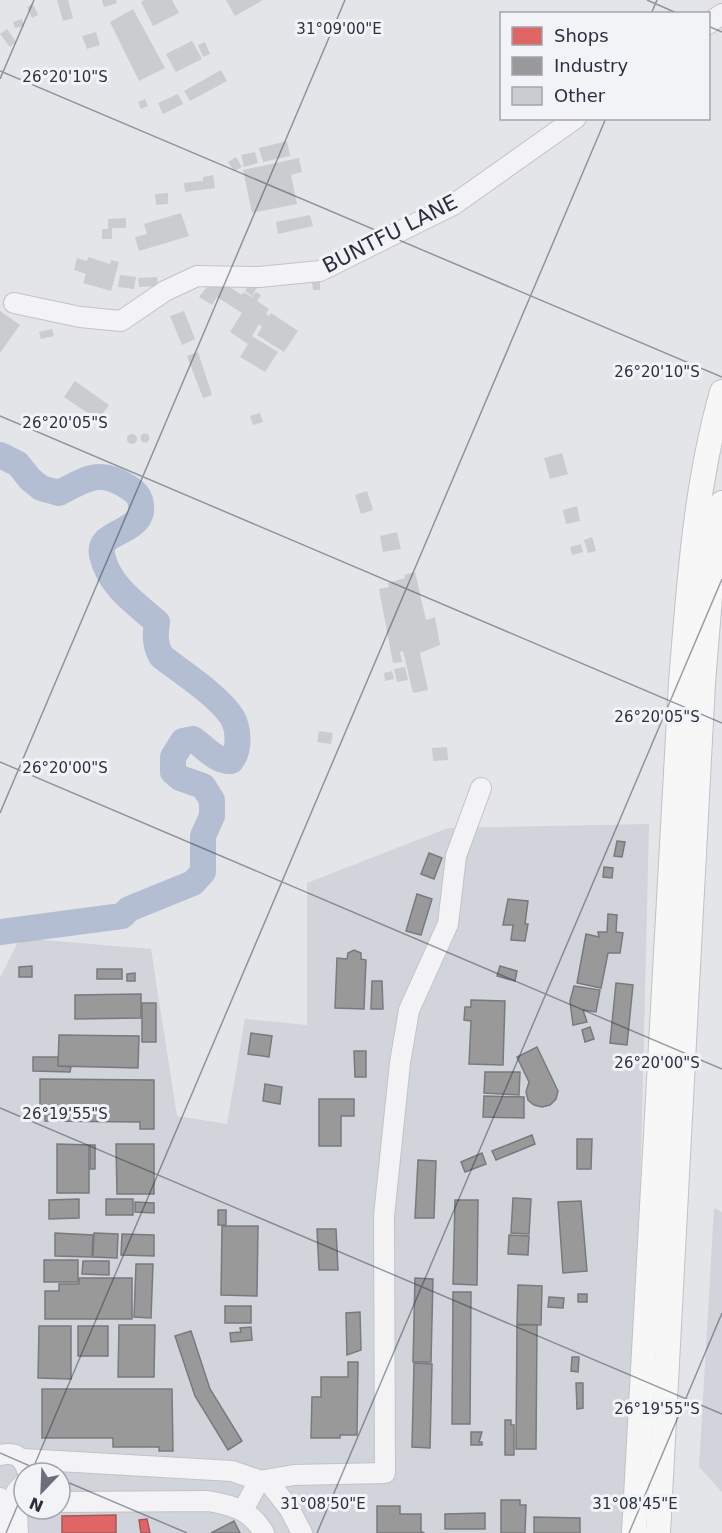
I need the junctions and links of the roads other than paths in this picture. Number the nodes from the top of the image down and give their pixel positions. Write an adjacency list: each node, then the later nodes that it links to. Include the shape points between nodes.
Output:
1 (573, 120): 2 (street, BUNTFU LANE, via 453,204 320,271 259,277 197,276 165,291 121,321)
2 (14, 303)
3 (722, 392): 14 (main road, via 692,547 681,682)
4 (722, 503): 15 (main road, via 714,548 703,683)
5 (481, 788): 9 (street, via 456,856 448,924 409,1010 400,1064 384,1216 384,1473 294,1475)
6 (0, 1455): 7 (street, via 11,1453)
7 (20, 1461)
8 (72, 1467): 9 (street, via 232,1471)
9 (260, 1481): 11 (street); 13 (street, via 270,1484)
10 (72, 1502): 11 (street, via 208,1501)
11 (243, 1510): 12 (street)
12 (264, 1533)
13 (302, 1533)
14 (634, 1533)
15 (658, 1533)

